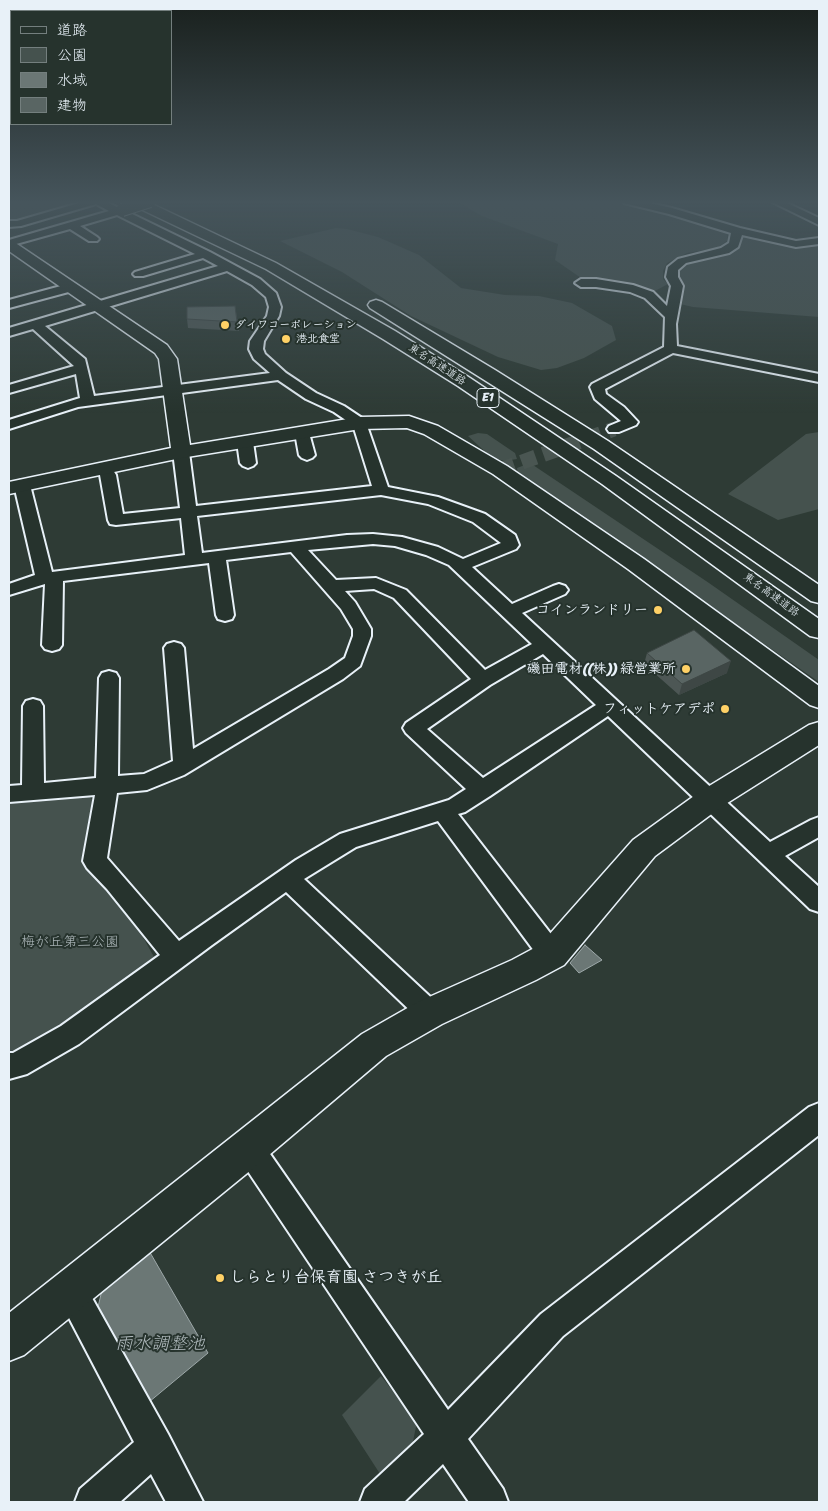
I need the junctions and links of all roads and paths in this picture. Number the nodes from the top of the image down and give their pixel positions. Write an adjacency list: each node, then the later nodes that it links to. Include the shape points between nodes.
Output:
1 (49, 272): 10 (main road)
2 (147, 272): 8 (street)
3 (214, 272): 15 (street)
4 (237, 272): 21 (street, via 272,296 273,316 256,348 259,356)
5 (262, 272): 13 (main road)
6 (280, 272): 48 (main road, 東名高速道路 / E1, via 464,382)
7 (672, 272): 16 (street, via 677,286)
8 (139, 274)
9 (581, 283): 16 (street, via 633,289 649,295)
10 (72, 287): 14 (street); 15 (main road)
11 (9, 294): 14 (street)
12 (362, 296): 47 (main road, 東名高速道路 / E1, via 601,445)
13 (299, 299)
14 (14, 303)
15 (99, 306): 17 (street); 24 (main road, via 161,349 168,359)
16 (672, 316): 19 (street)
17 (35, 324): 18 (street); 20 (street, via 80,362)
18 (9, 332)
19 (671, 349): 22 (street); 29 (street, via 597,387 600,396 630,422)
20 (81, 368): 23 (street); 25 (street)
21 (281, 376): 24 (street); 27 (street, via 310,396)
22 (819, 378)
23 (9, 389)
24 (174, 391): 25 (street); 32 (main road)
25 (88, 402): 28 (street)
26 (478, 414): 48 (main road)
27 (360, 422): 30 (main road); 37 (street); 57 (main road, via 409,422 431,430 500,470 636,564)
28 (9, 424)
29 (614, 429)
30 (302, 433): 31 (main road); 33 (street)
31 (245, 442): 32 (main road); 34 (street)
32 (181, 452): 35 (main road); 38 (street)
33 (307, 455)
34 (248, 463)
35 (104, 468): 36 (main road); 38 (street, via 116,520)
36 (15, 486): 43 (street)
37 (381, 490): 38 (street); 42 (street, via 450,506 479,518 509,539 510,545)
38 (188, 513): 41 (street)
39 (296, 547): 40 (street); 42 (street, via 356,540 396,541 432,551); 44 (street)
40 (217, 557): 41 (street); 50 (street)
41 (194, 560): 43 (street)
42 (460, 566): 49 (street)
43 (50, 578): 45 (street); 52 (street)
44 (332, 586): 56 (street, via 376,583 400,594); 61 (street, via 362,629 353,661)
45 (9, 590)
46 (559, 590): 49 (street)
47 (819, 596)
48 (786, 605): 51 (main road, 東名高速道路 / E1)
49 (510, 612): 53 (street)
50 (225, 615)
51 (819, 630)
52 (52, 645)
53 (544, 645): 56 (street); 58 (street)
54 (174, 648): 61 (street)
55 (109, 678): 62 (street)
56 (483, 680): 63 (street, via 414,728)
57 (819, 699)
58 (610, 705): 63 (street); 66 (street)
59 (33, 706): 64 (street)
60 (819, 732): 66 (main road)
61 (184, 764): 62 (street, via 147,782)
62 (107, 786): 64 (street); 73 (street, via 95,861)
63 (482, 790): 67 (street)
64 (33, 792): 65 (street)
65 (9, 794)
66 (711, 799): 69 (street); 72 (main road, via 644,848)
67 (444, 812): 70 (street, via 348,840); 72 (street)
68 (819, 826): 69 (street)
69 (769, 854): 71 (street)
70 (288, 880): 73 (street); 74 (street)
71 (819, 902)
72 (552, 955): 74 (main road)
73 (176, 956): 75 (street, via 70,1035 17,1065)
74 (430, 1013): 77 (main road, via 374,1045)
75 (9, 1066)
76 (819, 1117): 80 (street, via 552,1325)
77 (249, 1148): 78 (main road); 80 (street)
78 (71, 1291): 79 (main road); 81 (street)
79 (9, 1340)
80 (445, 1438): 84 (street); 85 (street)
81 (156, 1446): 82 (street); 83 (street)
82 (93, 1502)
83 (185, 1502)
84 (378, 1502)
85 (490, 1502)

